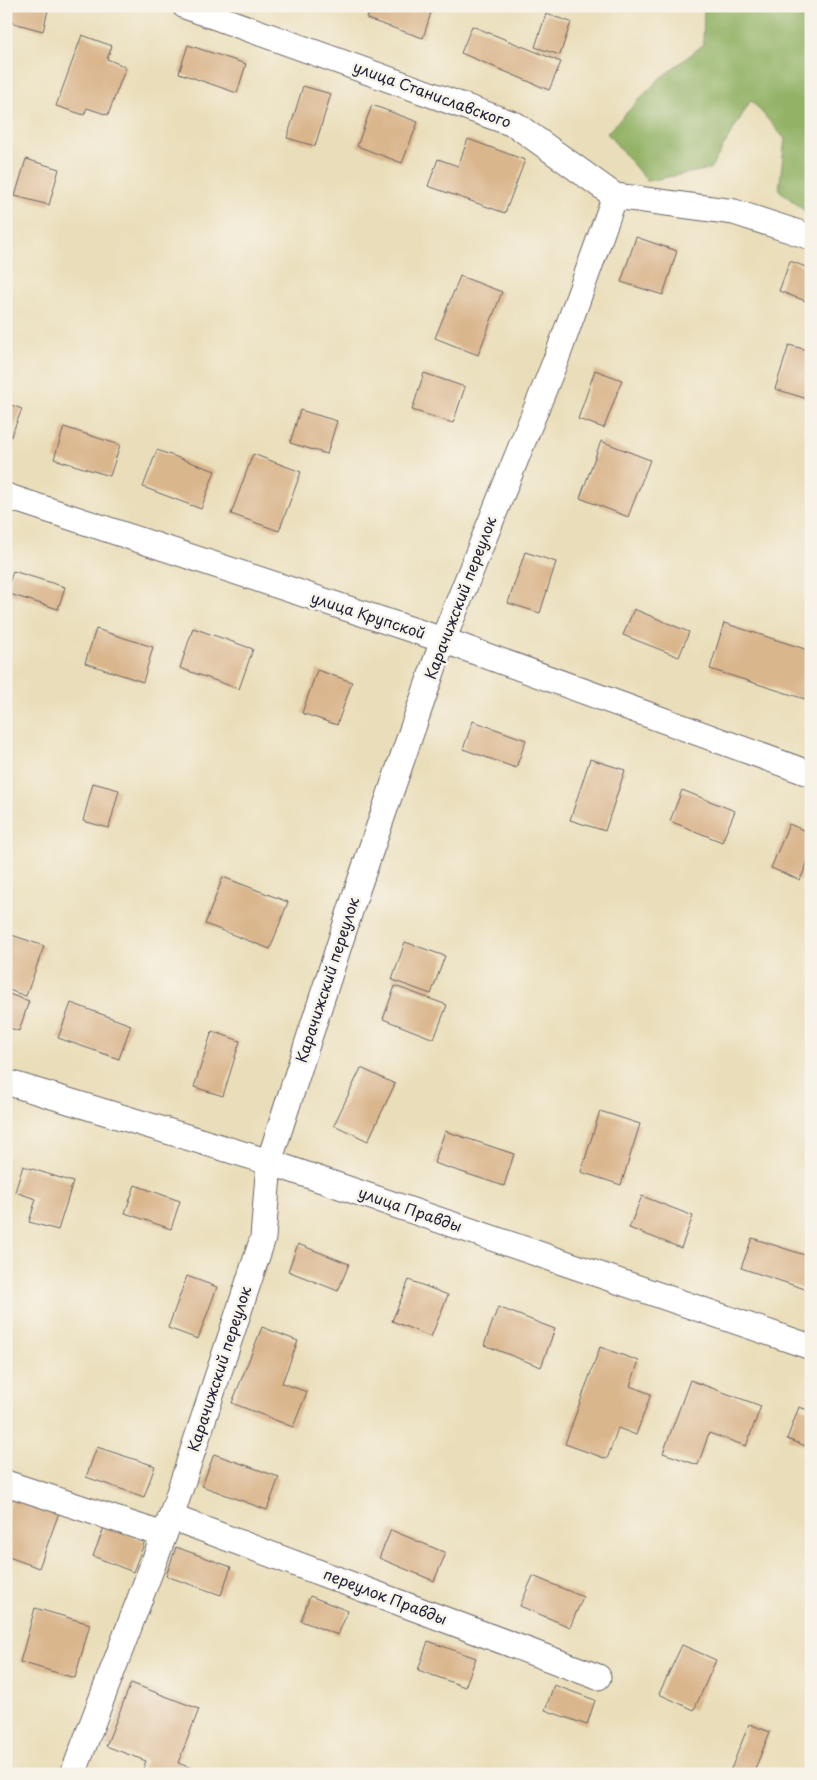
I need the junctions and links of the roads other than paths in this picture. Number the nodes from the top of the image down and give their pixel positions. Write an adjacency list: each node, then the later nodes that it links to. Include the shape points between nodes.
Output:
1 (185, 6): 2 (street, улица Станиславского, via 516,125)
2 (615, 196): 3 (street, улица Станиславского, via 734,212); 5 (street, Карачижский переулок, via 557,357)
3 (811, 237)
4 (6, 496): 5 (street, улица Крупской)
5 (443, 640): 6 (street, улица Крупской); 8 (street, Карачижский переулок, via 356,893)
6 (811, 774)
7 (6, 1082): 8 (street, улица Правды)
8 (270, 1162): 9 (street, улица Правды); 11 (street, Карачижский переулок, via 263,1238)
9 (811, 1347)
10 (6, 1483): 11 (street, переулок Правды)
11 (168, 1526): 12 (street, переулок Правды); 13 (street, Карачижский переулок)
12 (598, 1677)
13 (73, 1774)

